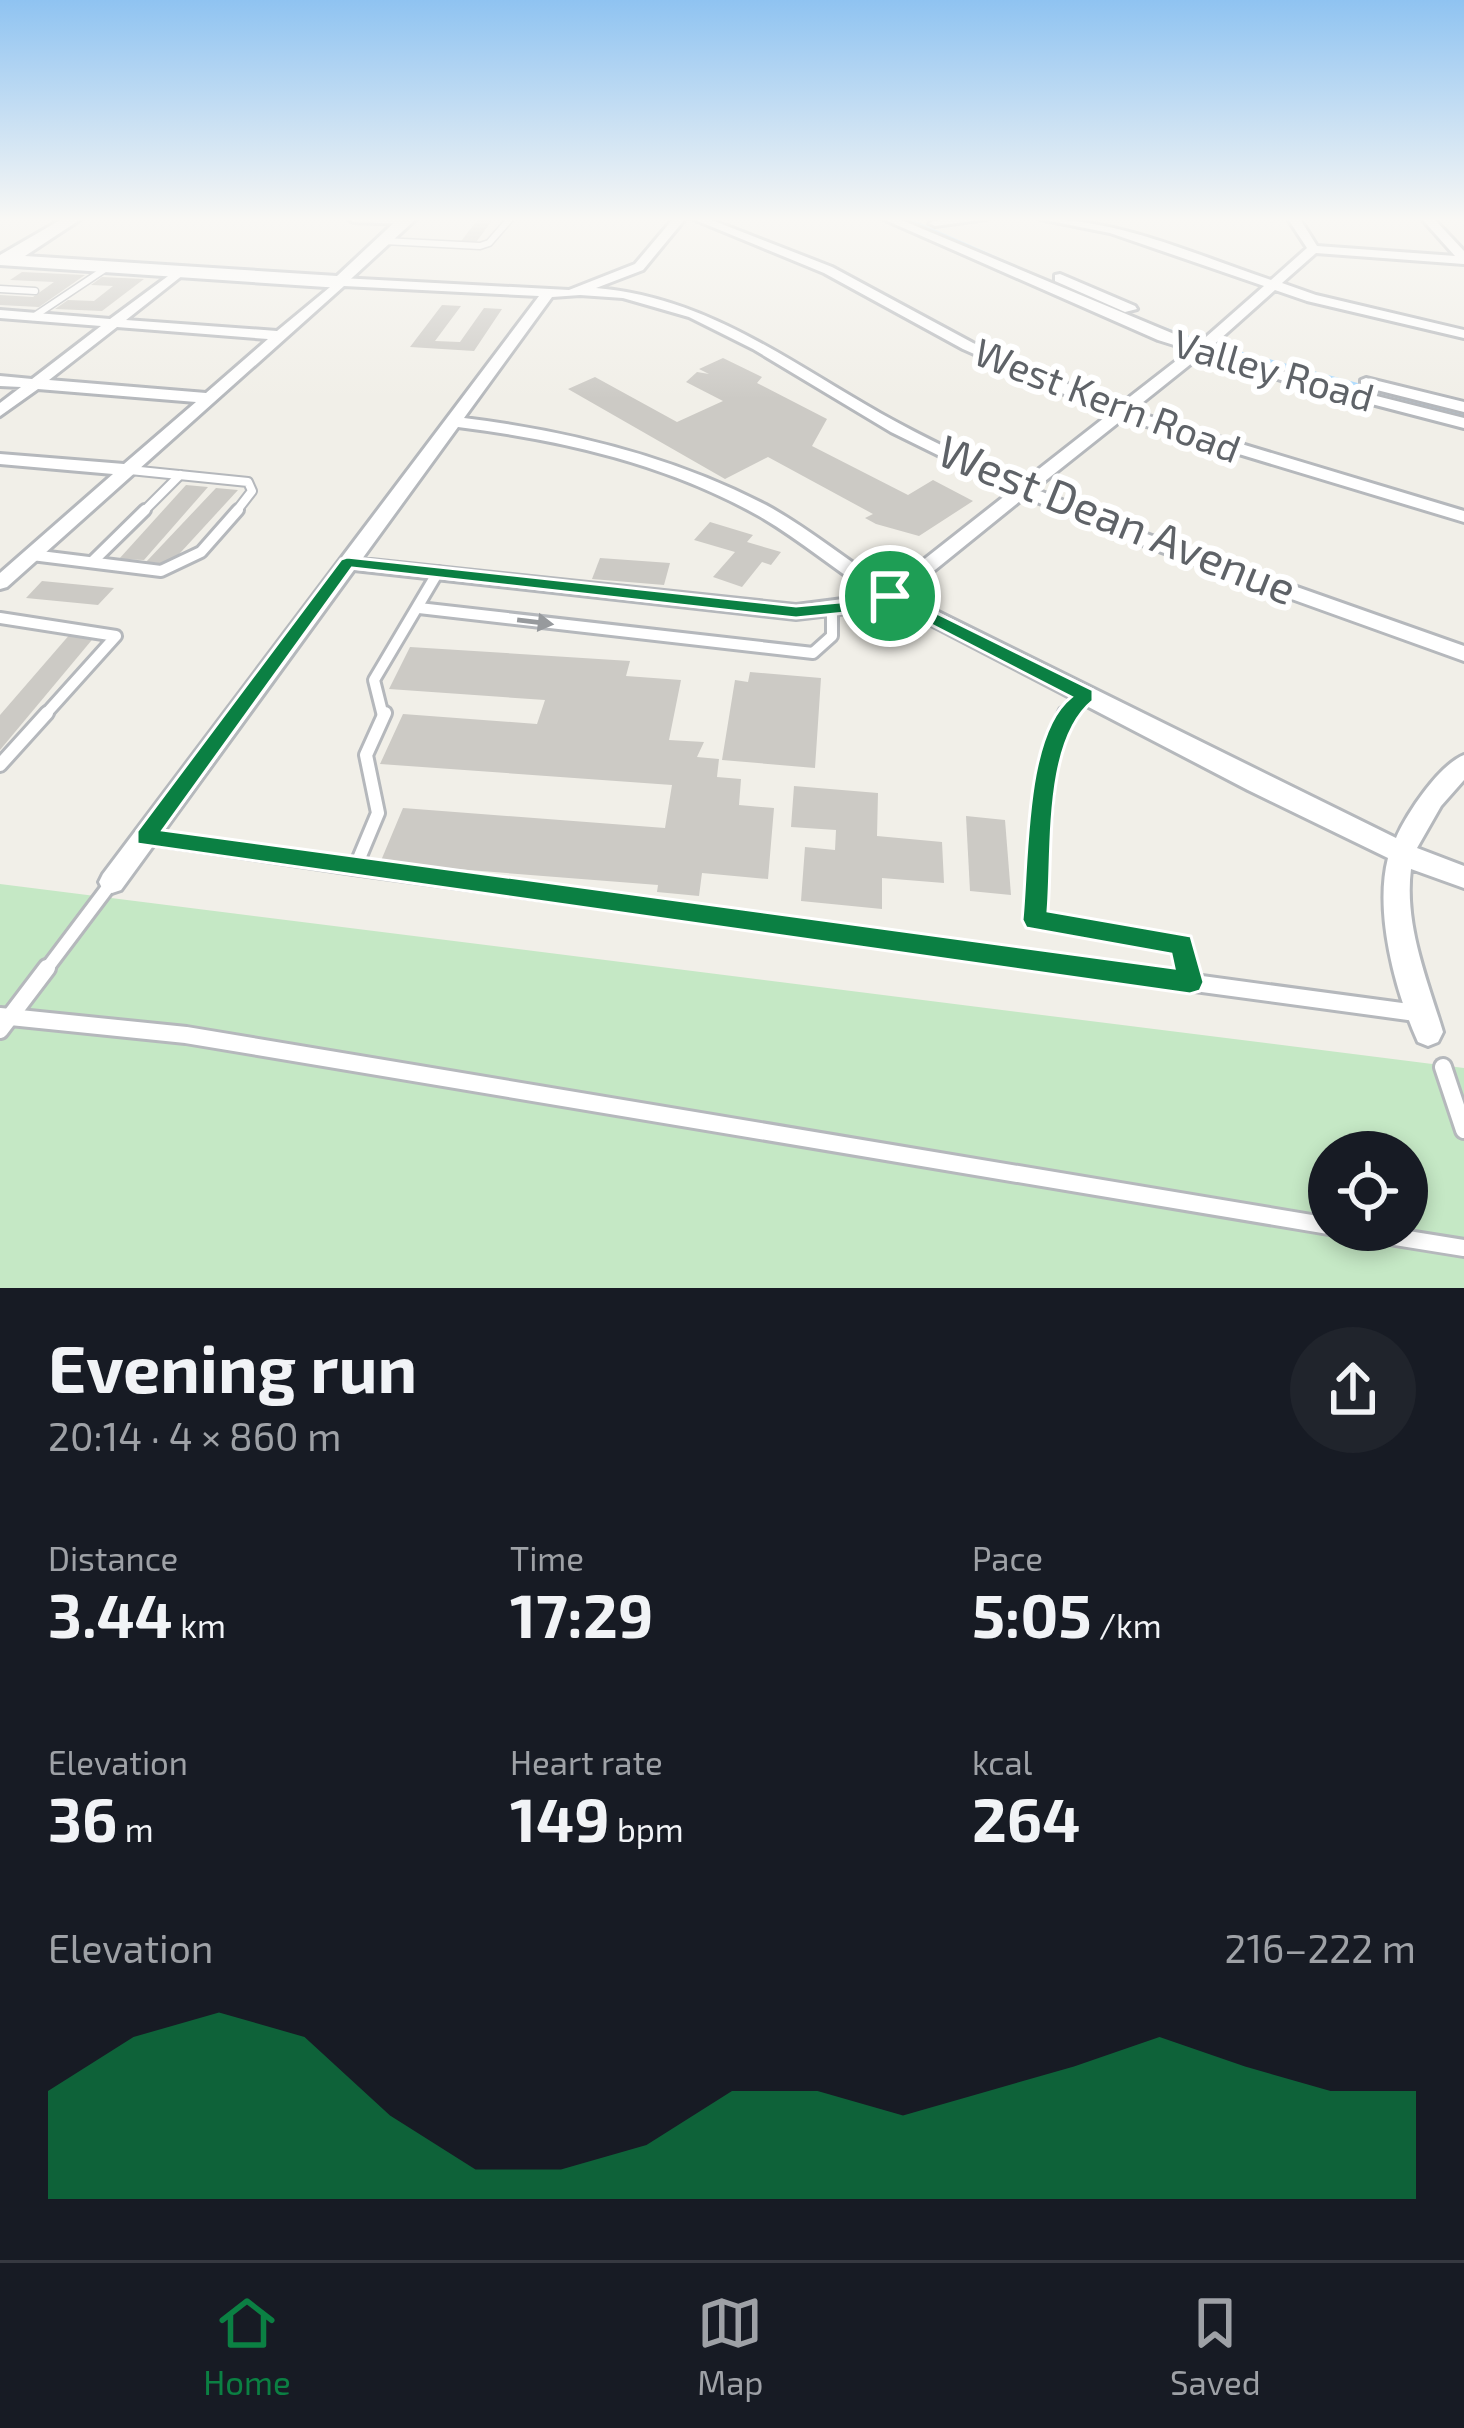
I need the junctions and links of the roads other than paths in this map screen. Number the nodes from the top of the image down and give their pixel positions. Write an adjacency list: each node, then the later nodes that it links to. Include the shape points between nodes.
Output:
1 (90, 279): 18 (lane)
2 (170, 279): 19 (street)
3 (294, 279): 11 (street)
4 (344, 279): 11 (street)
5 (611, 279): 15 (street)
6 (845, 279): 28 (street, West Kern Road, via 968,346)
7 (1025, 279): 22 (street, Valley Road)
8 (1062, 279): 22 (street)
9 (1253, 279): 12 (street)
10 (1280, 279): 12 (street)
11 (341, 282): 16 (street); 21 (street)
12 (1273, 286): 20 (street); 22 (street)
13 (0, 289): 14 (lane)
14 (35, 291)
15 (582, 291): 16 (street); 34 (street, West Dean Avenue, via 662,302 731,327 861,409)
16 (547, 295): 29 (street)
17 (0, 314): 18 (street)
18 (33, 317): 19 (street)
19 (113, 323): 21 (street); 24 (street)
20 (1464, 334)
21 (281, 336): 25 (street)
22 (1205, 345): 26 (street); 28 (street); 30 (street, Valley Road)
23 (0, 381): 24 (street)
24 (35, 384): 25 (street); 27 (street)
25 (209, 398): 32 (street)
26 (1464, 407)
27 (0, 411)
28 (1118, 412): 34 (street); 35 (street, West Kern Road)
29 (452, 421): 38 (street); 41 (street, via 581,441 703,481)
30 (1464, 423)
31 (0, 459): 32 (street)
32 (130, 470): 33 (lane); 36 (street)
33 (180, 476): 37 (lane); 37 (lane, via 248,482 252,491 177,569)
34 (1025, 490): 41 (street); 45 (street, West Dean Avenue)
35 (1464, 517)
36 (17, 562): 37 (lane); 40 (street)
37 (92, 562)
38 (347, 562): 39 (street); 49 (street)
39 (438, 572): 42 (lane); 43 (street)
40 (0, 584)
41 (890, 596): 43 (street); 46 (street)
42 (419, 608): 43 (lane, one-way to 43, via 813,652 834,636); 51 (lane, via 374,680 385,712 366,755 382,807)
43 (832, 610)
44 (0, 618): 48 (lane, via 116,636)
45 (1464, 653)
46 (1086, 695): 50 (street); 54 (lane, via 1065,712 1049,755 1035,920 1182,944)
47 (1464, 764): 50 (street, via 1424,804)
48 (0, 765)
49 (145, 837): 51 (lane); 53 (street)
50 (1400, 851): 52 (street); 56 (street, via 1399,928)
51 (355, 868): 54 (lane)
52 (1464, 877)
53 (112, 882): 55 (lane)
54 (1190, 982): 56 (lane)
55 (4, 1021): 59 (lane, via 186,1035)
56 (1426, 1023)
57 (1443, 1067): 58 (lane)
58 (1464, 1130)
59 (1308, 1222)
60 (1428, 1243): 61 (lane)
61 (1464, 1249)

